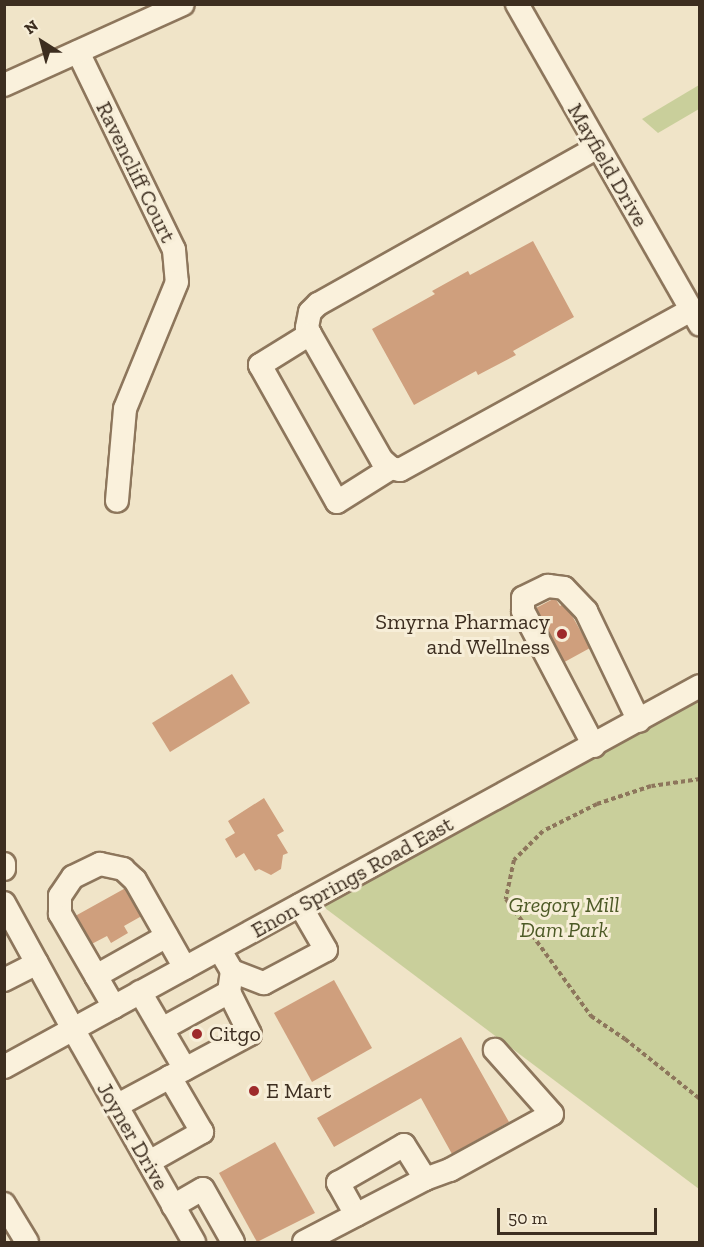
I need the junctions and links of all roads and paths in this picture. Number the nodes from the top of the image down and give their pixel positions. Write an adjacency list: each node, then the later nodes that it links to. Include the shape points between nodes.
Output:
1 (183, 4): 3 (street)
2 (517, 4): 5 (street, Mayfield Drive)
3 (78, 52): 4 (street); 9 (street, Ravencliff Court, via 174,250 177,282 125,409)
4 (4, 85)
5 (598, 147): 6 (street, Mayfield Drive); 7 (street, via 318,304 310,312)
6 (695, 318): 8 (street, via 410,466)
7 (310, 334): 8 (street, via 381,460); 8 (street, via 260,365 337,502)
8 (391, 468)
9 (117, 501)
10 (699, 686): 11 (street, Enon Springs Road East)
11 (639, 721): 12 (street, Enon Springs Road East); 12 (street, via 586,611 564,588 548,586 523,598 523,611)
12 (594, 746): 17 (street, Enon Springs Road East)
13 (699, 779): 32 (path, via 651,786 597,804 543,831 514,860 506,899 591,1016)
14 (4, 864): 15 (street)
15 (4, 870)
16 (4, 903): 20 (street, Joyner Drive)
17 (300, 906): 19 (street, Enon Springs Road East); 24 (street, via 326,950 264,983)
18 (167, 936): 21 (street); 22 (street); 22 (street, via 135,880 123,869 100,864 74,877 60,896 60,914)
19 (220, 950): 21 (street, Enon Springs Road East); 24 (street)
20 (37, 963): 23 (street); 27 (street, Joyner Drive)
21 (185, 968): 25 (street, Enon Springs Road East)
22 (96, 976): 26 (street)
23 (4, 980)
24 (231, 981): 28 (street); 31 (street, via 250,1034)
25 (140, 992): 26 (street, Enon Springs Road East); 28 (street)
26 (114, 1007): 27 (street, Enon Springs Road East)
27 (73, 1029): 30 (street, Enon Springs Road East); 33 (street, Joyner Drive)
28 (162, 1029): 31 (street)
29 (495, 1050): 35 (street, via 552,1114 450,1170)
30 (4, 1067)
31 (177, 1073): 33 (street); 34 (street, via 202,1132)
32 (699, 1099)
33 (116, 1106): 34 (street, Joyner Drive)
34 (148, 1162): 37 (street, Joyner Drive)
35 (425, 1179): 38 (street); 38 (street, via 404,1145 338,1183)
36 (4, 1204): 40 (street)
37 (173, 1206): 39 (street, Joyner Drive); 41 (street, via 203,1189)
38 (356, 1215): 42 (street)
39 (186, 1239)
40 (27, 1242)
41 (233, 1242)
42 (304, 1242)

